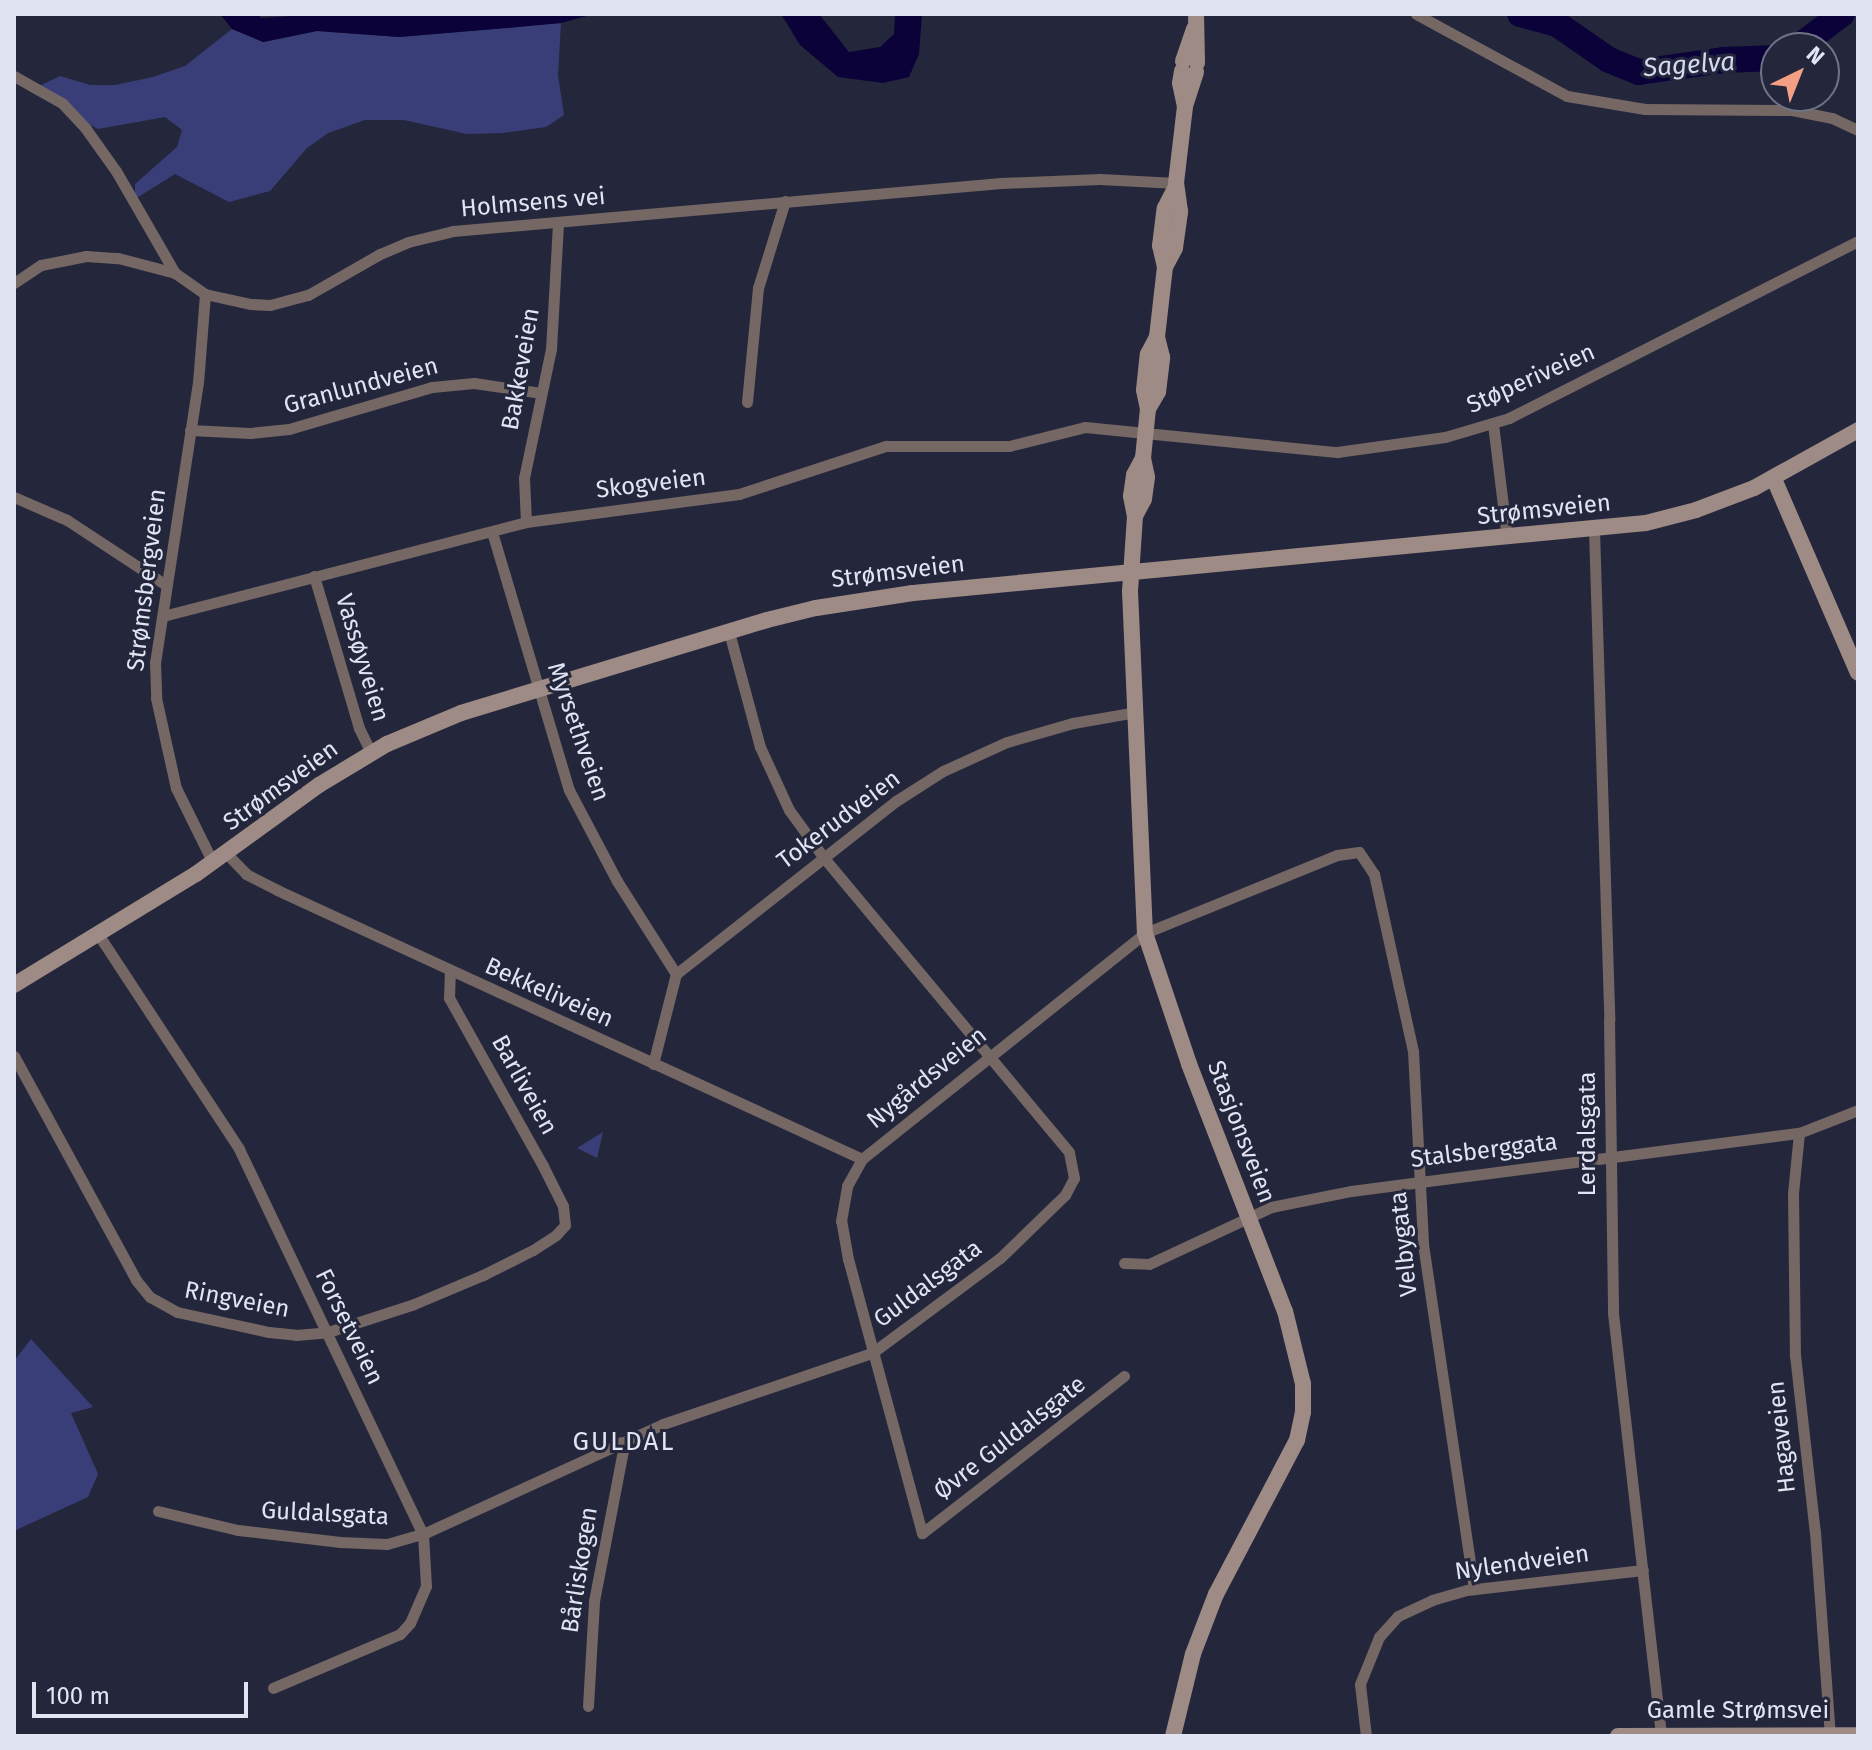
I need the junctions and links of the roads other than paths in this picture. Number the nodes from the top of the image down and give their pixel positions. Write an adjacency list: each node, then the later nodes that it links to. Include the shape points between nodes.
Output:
1 (1416, 14): 4 (street, via 1567,96 1645,109 1792,110)
2 (1195, 21): 5 (main road, Stasjonsveien)
3 (14, 76): 9 (street, Holmsens vei, via 62,103 86,129)
4 (1858, 130)
5 (1176, 185): 6 (street, Holmsens vei, via 1100,179 1001,183); 17 (main road, Stasjonsveien, via 1165,208 1160,246 1165,267 1157,337 1162,357)
6 (785, 201): 7 (street, Holmsens vei); 13 (street, via 758,288)
7 (558, 223): 11 (street, Holmsens vei, via 453,231 408,242 286,302 251,304); 12 (street, Bakkeveien, via 551,349)
8 (1858, 241): 14 (street, Støperiveien)
9 (175, 273): 10 (street, via 118,258 86,256 41,265); 11 (street, Holmsens vei)
10 (14, 283)
11 (205, 294): 15 (street, Strømsbergveien)
12 (541, 393): 15 (street, Granlundveien, via 474,383 432,387 289,429); 20 (street, Bakkeveien, via 524,478)
13 (747, 402)
14 (1493, 424): 17 (street, Støperiveien, via 1413,444 1337,452); 23 (street)
15 (190, 430): 26 (street, Strømsbergveien)
16 (1858, 430): 18 (main road, Strømsveien)
17 (1146, 433): 20 (street, Skogveien, via 1085,427 1009,446 877,447 739,494); 24 (main road, Stasjonsveien, via 1147,477 1135,516)
18 (1774, 479): 21 (main road, Strømsveien, via 1696,510); 29 (main road)
19 (14, 497): 26 (street, via 81,528)
20 (526, 522): 22 (street, Skogveien)
21 (1594, 530): 23 (main road, Strømsveien); 46 (street, Lerdalsgata)
22 (492, 532): 25 (street, Skogveien); 30 (street, Myrsethveien)
23 (1507, 538): 24 (main road, Strømsveien)
24 (1130, 572): 28 (main road, Strømsveien, via 875,598); 31 (main road, Stasjonsveien)
25 (314, 576): 27 (street, Skogveien); 32 (street, Vassøyveien)
26 (166, 585): 27 (street, Strømsbergveien)
27 (163, 616): 34 (street, Strømsbergveien, via 155,662 164,740 176,788)
28 (729, 632): 30 (main road, Strømsveien); 35 (street, Guldalsgata, via 770,771 789,810)
29 (1858, 673)
30 (538, 690): 32 (main road, Strømsveien, via 434,722); 39 (street, Myrsethveien, via 569,790 617,881)
31 (1137, 712): 35 (street, Tokerudveien, via 1073,723 976,754 896,801); 36 (main road, Stasjonsveien)
32 (371, 753): 34 (main road, Strømsveien)
33 (1359, 852): 36 (street, Nygårdsveien, via 1337,855); 48 (street, Velbygata, via 1374,874 1406,1011)
34 (220, 858): 37 (main road, Strømsveien); 38 (street, Bekkeliveien, via 253,879)
35 (824, 858): 39 (street, Tokerudveien); 42 (street, Guldalsgata)
36 (1145, 933): 42 (street, Nygårdsveien); 49 (main road, Stasjonsveien)
37 (98, 934): 40 (main road, Strømsveien); 52 (street, Forsetveien, via 234,1139)
38 (450, 973): 43 (street, Bekkeliveien); 50 (street, Barliveien, via 449,998 543,1166)
39 (676, 974): 43 (street)
40 (14, 985)
41 (14, 1056): 52 (street, Ringveien, via 150,1297 177,1312 269,1332)
42 (989, 1056): 47 (street, Nygårdsveien); 53 (street, Guldalsgata, via 1069,1152 1074,1178 1057,1204 1000,1258)
43 (653, 1064): 47 (street, Bekkeliveien)
44 (1858, 1110): 45 (street, Stalsberggata)
45 (1799, 1133): 46 (street, Stalsberggata); 68 (street, Hagaveien, via 1793,1193 1794,1340)
46 (1611, 1157): 48 (street, Stalsberggata); 59 (street, Lerdalsgata, via 1613,1313)
47 (862, 1159): 53 (street, Nygårdsveien, via 847,1186 841,1221)
48 (1419, 1182): 49 (street, Stalsberggata); 60 (street, Velbygata, via 1423,1244)
49 (1247, 1215): 51 (street, Stalsberggata, via 1149,1264); 65 (main road, Stasjonsveien, via 1297,1350 1303,1384 1301,1426 1216,1594 1193,1654)
50 (566, 1219): 52 (street, Ringveien, via 556,1235 483,1275)
51 (1124, 1263)
52 (328, 1332): 58 (street, Forsetveien)
53 (872, 1353): 55 (street, Guldalsgata, via 698,1410); 57 (street, Nygårdsveien)
54 (1124, 1376): 57 (street, Øvre Guldalsgate)
55 (621, 1442): 58 (street, Guldalsgata); 62 (street, Bårliskogen, via 594,1601)
56 (158, 1511): 58 (street, Guldalsgata, via 238,1530 340,1542 387,1544)
57 (922, 1533)
58 (423, 1534): 61 (street, Forsetveien, via 426,1586 415,1615 400,1634)
59 (1643, 1570): 60 (street, Nylendveien); 63 (street, Lerdalsgata)
60 (1474, 1589): 66 (street, Nylendveien, via 1398,1616 1379,1637 1360,1684)
61 (273, 1688)
62 (588, 1706)
63 (1661, 1735): 67 (main road, Gamle Strømsvei); 68 (main road, Gamle Strømsvei)
64 (1858, 1735): 68 (main road, Gamle Strømsvei)
65 (1173, 1736)
66 (1366, 1736)
67 (1618, 1736)
68 (1830, 1736)

